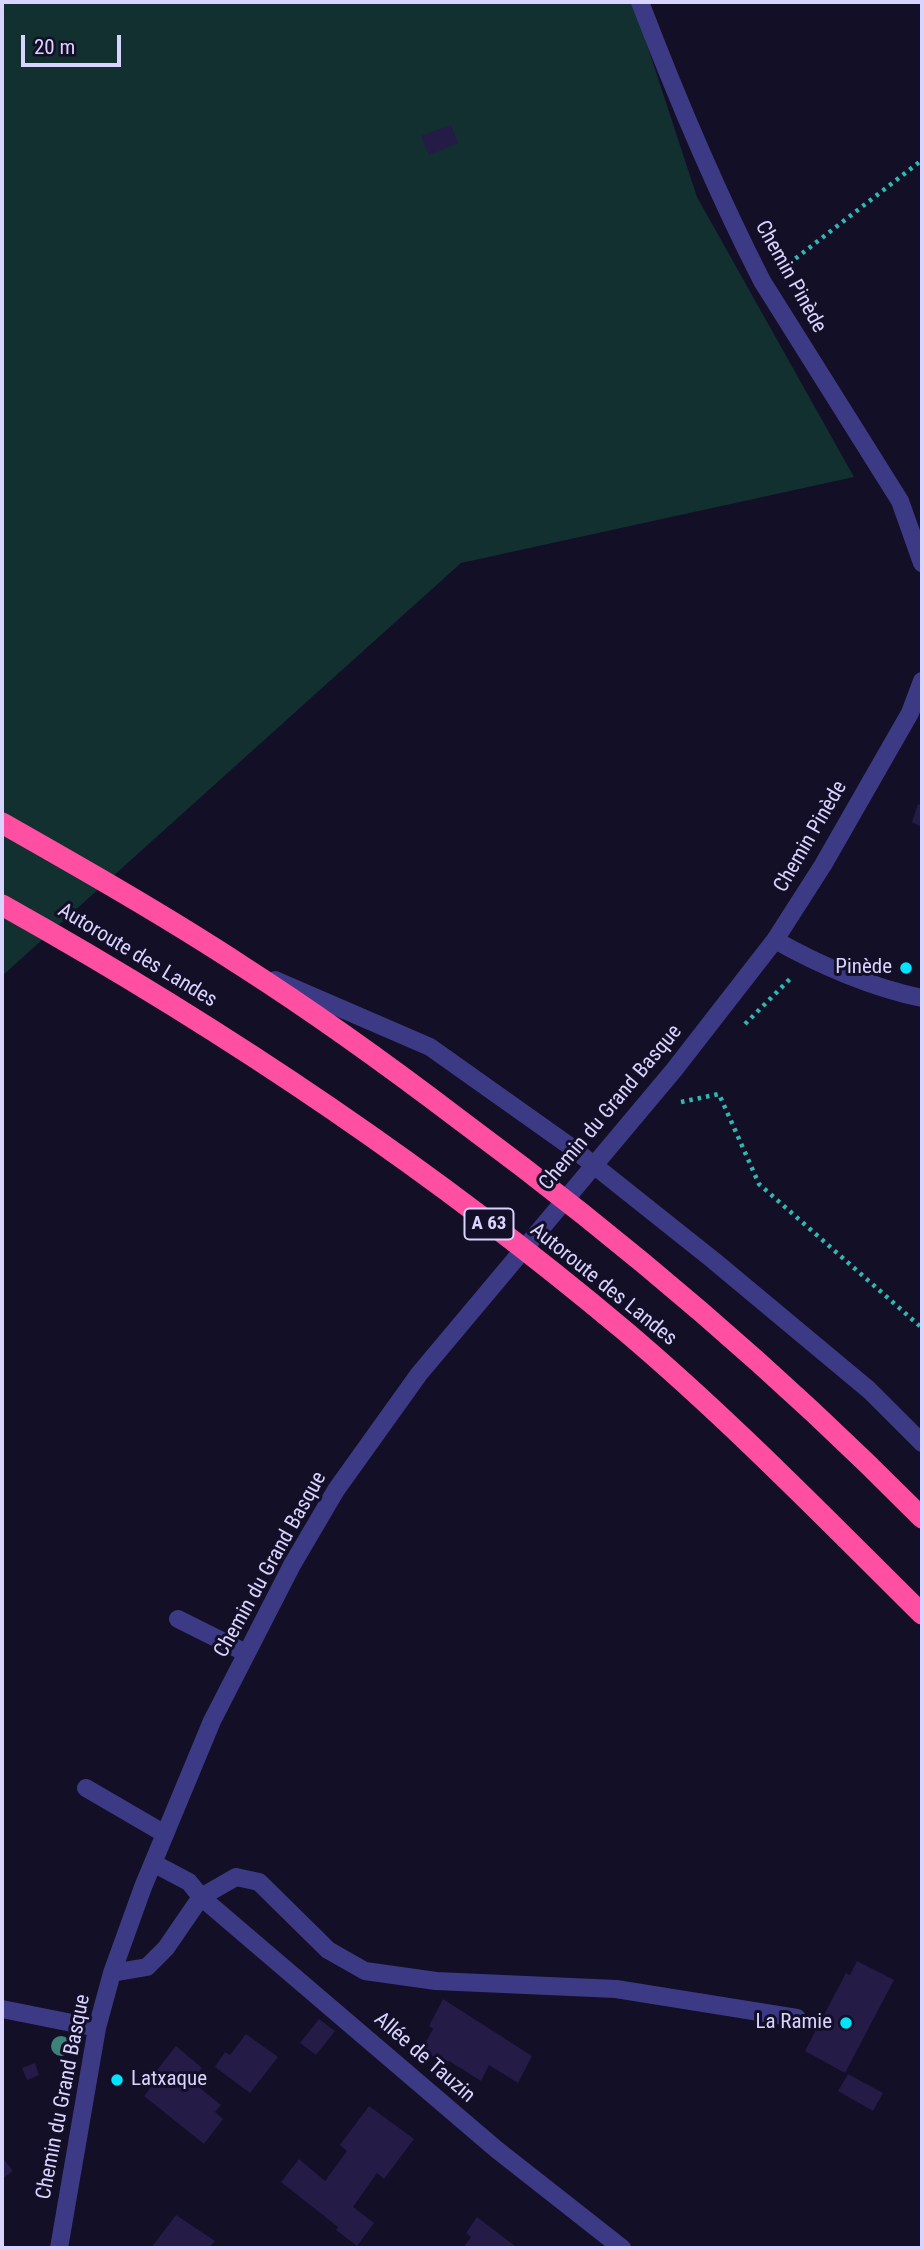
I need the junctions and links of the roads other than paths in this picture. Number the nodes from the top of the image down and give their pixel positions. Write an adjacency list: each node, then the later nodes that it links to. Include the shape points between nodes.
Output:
1 (640, 2): 2 (street, Chemin Pinède, via 746,250 900,501)
2 (922, 563)
3 (922, 681): 6 (street, Chemin Pinède, via 909,713 823,865)
4 (2, 823): 7 (highway, Autoroute des Landes)
5 (2, 905): 11 (highway, Autoroute des Landes / A 63, via 210,1027 343,1115 471,1209 625,1332 769,1461)
6 (775, 940): 8 (street, via 809,960 893,992); 13 (street, Chemin du Grand Basque, via 674,1070 409,1387 336,1490)
7 (242, 966): 9 (street, via 430,1047 570,1147 713,1259 869,1390); 10 (highway, Autoroute des Landes, via 408,1080 661,1277 847,1442)
8 (922, 998)
9 (922, 1443)
10 (922, 1518)
11 (922, 1614)
12 (178, 1619): 13 (street)
13 (246, 1653): 15 (street, Chemin du Grand Basque)
14 (86, 1788): 15 (street)
15 (164, 1834): 16 (street, Chemin du Grand Basque)
16 (153, 1863): 17 (street, Allée de Tauzin, via 189,1882); 18 (street, Chemin du Grand Basque)
17 (201, 1897): 18 (street, via 147,1967); 20 (street, via 236,1877 259,1882 328,1950 365,1971 436,1981 616,1989); 23 (street, Allée de Tauzin, via 496,2149)
18 (112, 1973): 21 (street, Chemin du Grand Basque)
19 (2, 2009): 21 (street)
20 (797, 2018)
21 (97, 2028): 22 (street, Chemin du Grand Basque)
22 (59, 2248)
23 (622, 2248)

